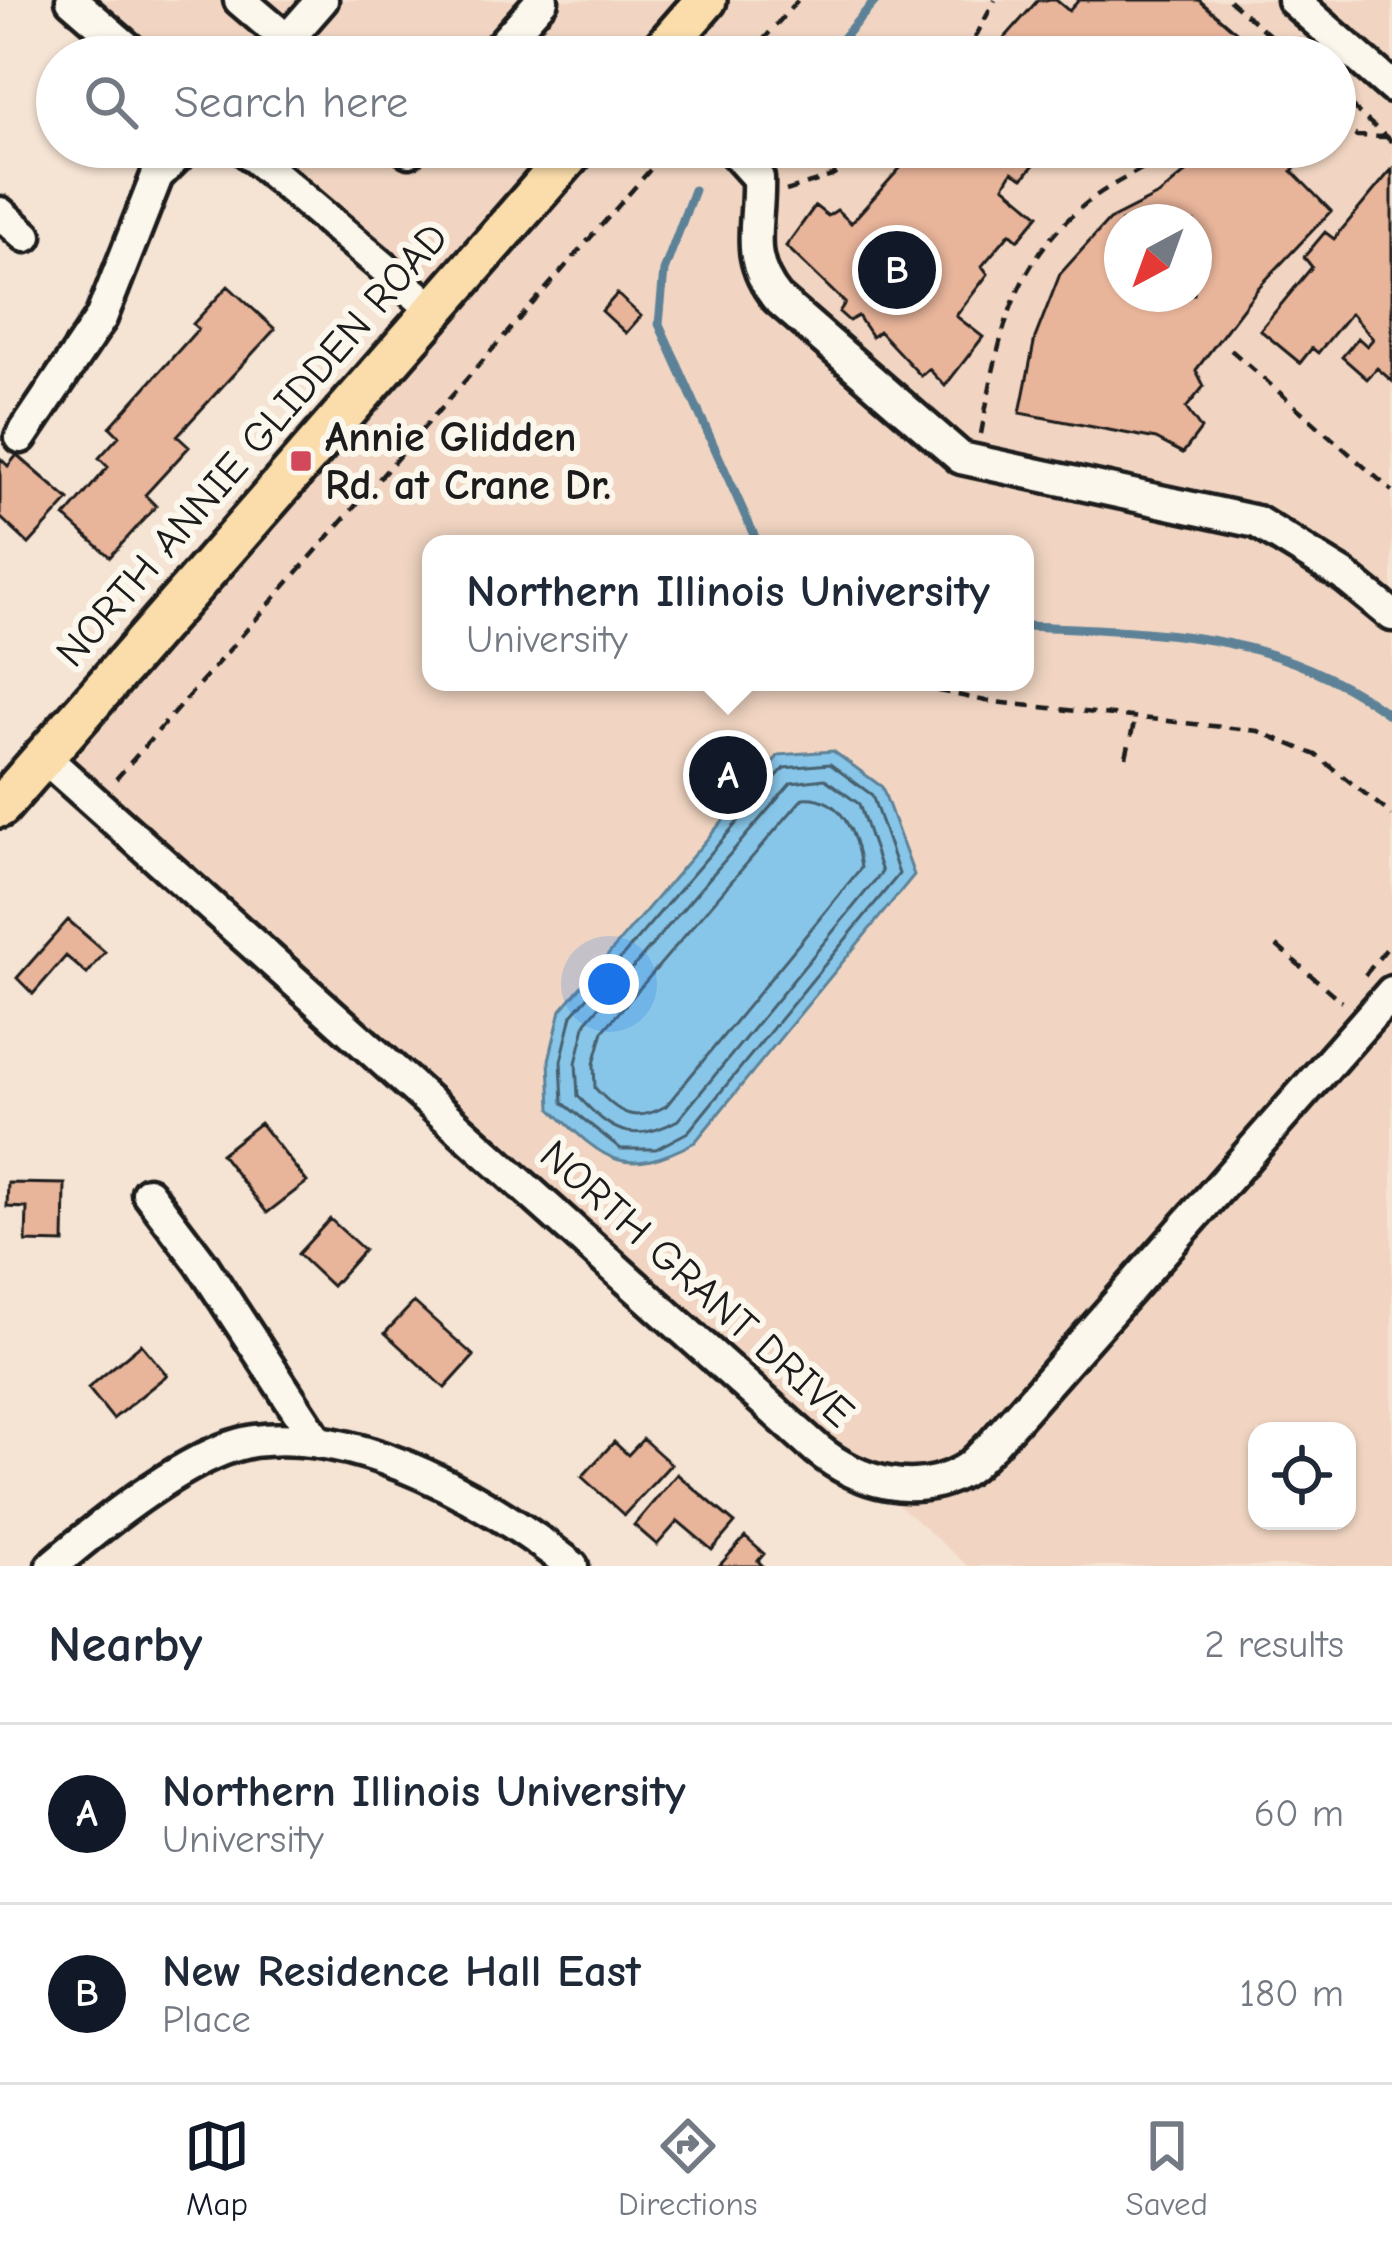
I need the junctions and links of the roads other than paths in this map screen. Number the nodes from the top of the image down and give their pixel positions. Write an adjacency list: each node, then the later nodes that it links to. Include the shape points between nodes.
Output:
1 (72, 0): 7 (street)
2 (240, 0): 8 (street)
3 (322, 0): 9 (street)
4 (706, 0): 11 (main road)
5 (1293, 0): 12 (street)
6 (527, 5): 10 (street)
7 (114, 36)
8 (273, 36)
9 (298, 36)
10 (506, 36)
11 (674, 36)
12 (1334, 36)
13 (1356, 55): 14 (street)
14 (1392, 87)
15 (165, 168): 22 (street, via 101,318)
16 (267, 168): 21 (street)
17 (559, 168): 21 (main road, NORTH ANNIE GLIDDEN ROAD)
18 (749, 168): 23 (street, via 758,178 761,278 961,458 1258,522)
19 (0, 213): 20 (street)
20 (26, 236)
21 (434, 310): 24 (main road, NORTH ANNIE GLIDDEN ROAD)
22 (21, 437)
23 (1392, 615)
24 (43, 756): 25 (main road, NORTH ANNIE GLIDDEN ROAD); 26 (street, NORTH GRANT DRIVE, via 817,1449 874,1481 943,1479 992,1445)
25 (0, 807)
26 (1392, 992)
27 (148, 1193): 28 (street)
28 (318, 1442): 29 (street, via 252,1442 205,1460); 30 (street, via 447,1485)
29 (52, 1566)
30 (572, 1566)

